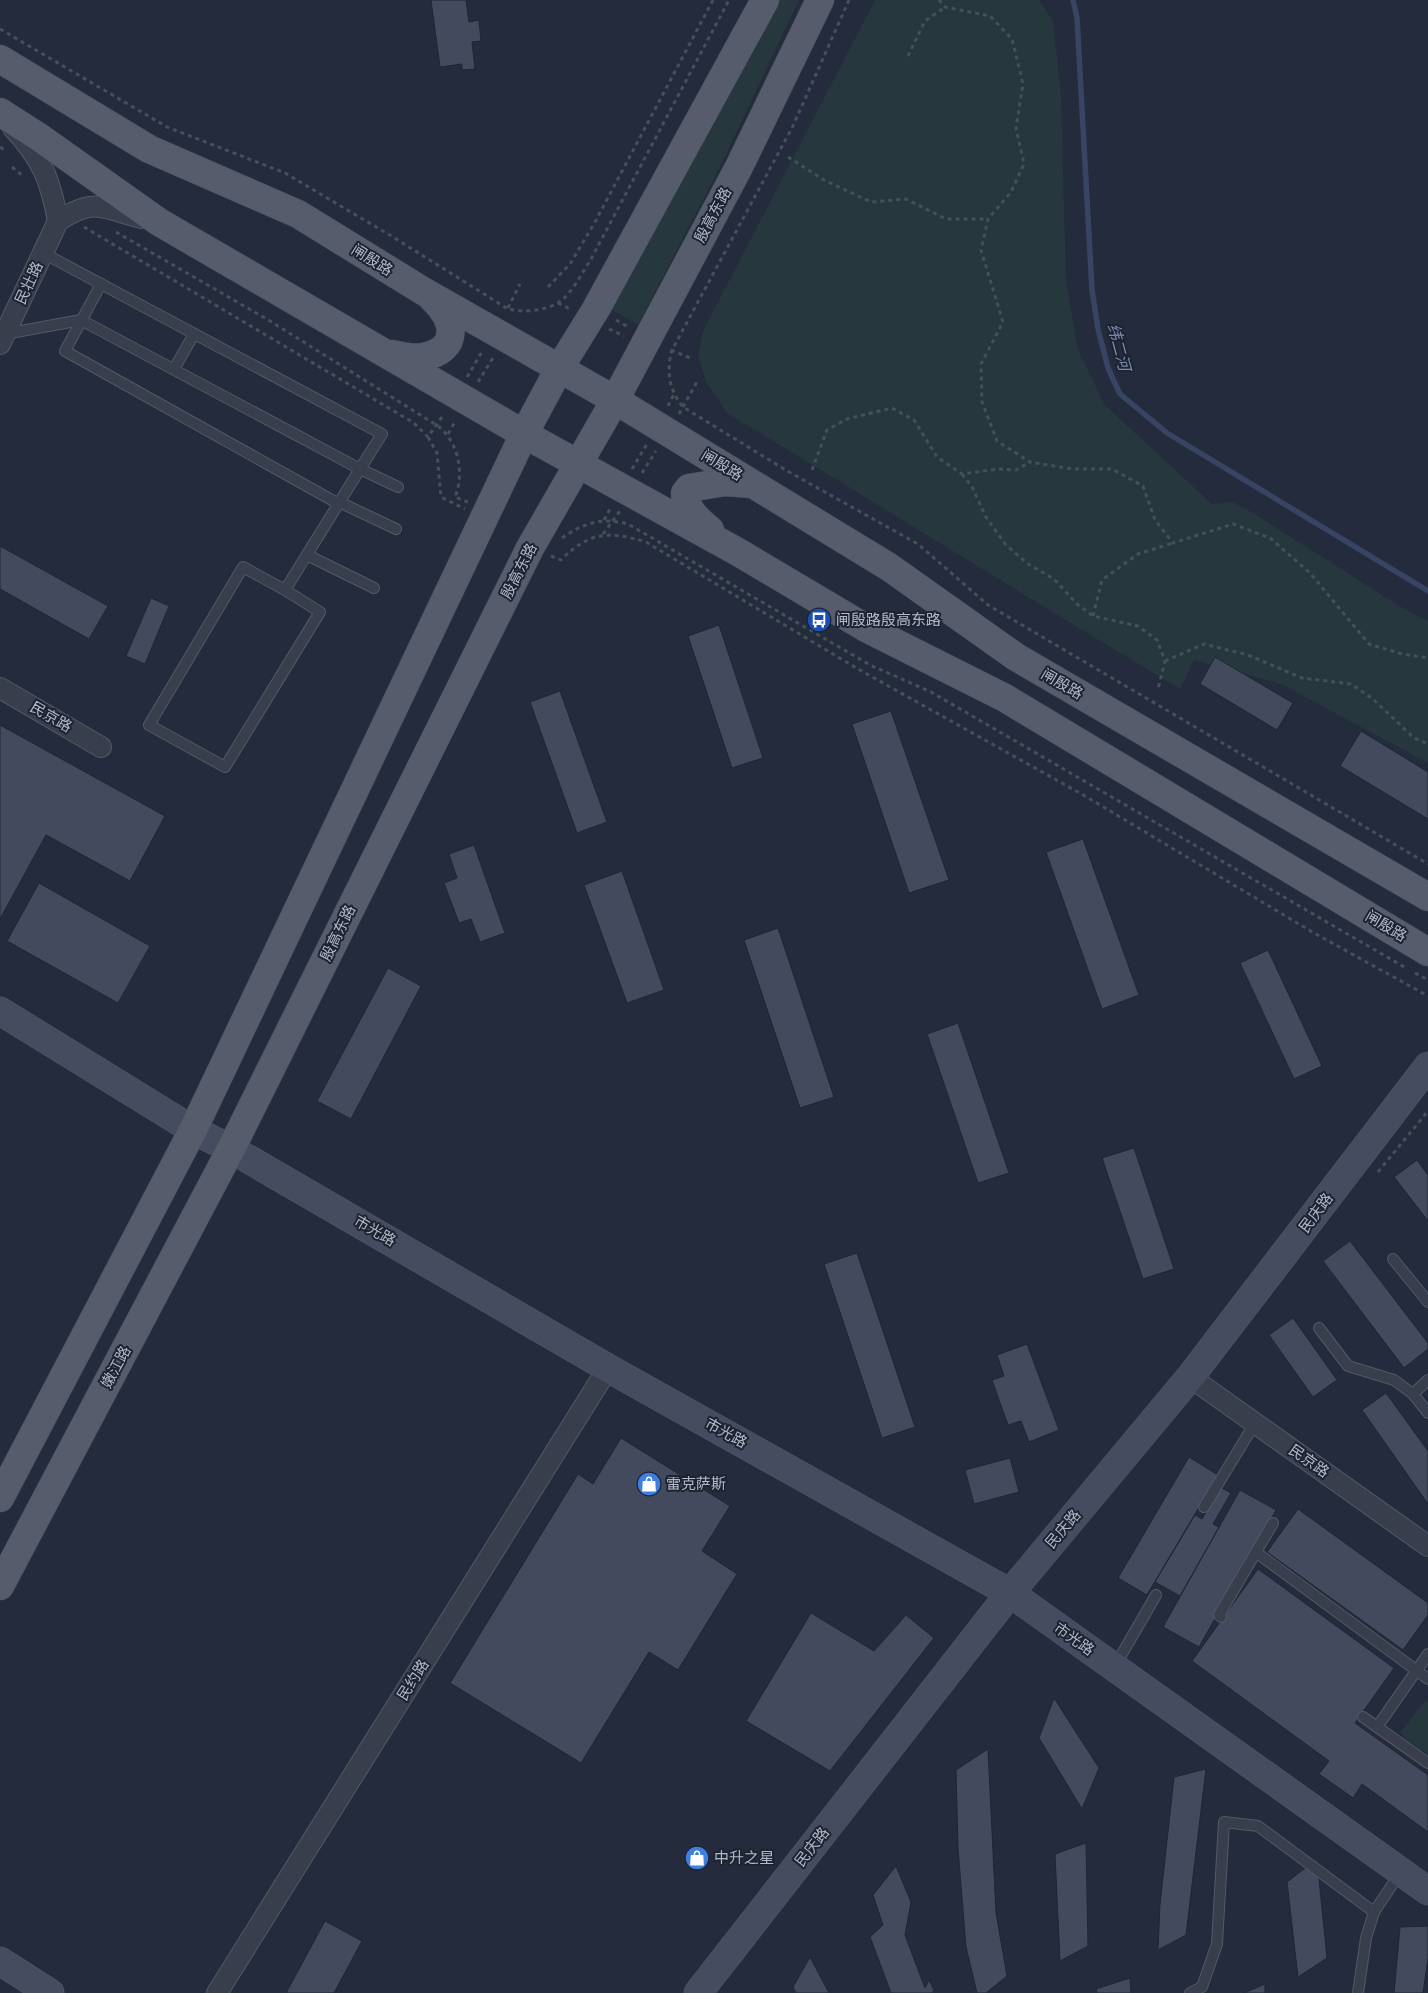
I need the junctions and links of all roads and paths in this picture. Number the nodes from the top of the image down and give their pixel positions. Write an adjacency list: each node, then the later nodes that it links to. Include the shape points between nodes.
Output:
1 (713, 0): 21 (path, via 595,222 570,264)
2 (729, 0): 23 (path, via 590,261)
3 (765, 0): 24 (main road)
4 (820, 0): 29 (main road, 殷高东路, via 738,167)
5 (849, 0): 31 (path, via 793,126)
6 (938, 0): 7 (path)
7 (944, 7): 9 (path, via 925,21); 15 (path, via 990,16 1012,39 1023,84 1016,128 1024,164 1011,192)
8 (0, 28): 23 (path, via 167,127 285,173 508,309 520,312)
9 (908, 56)
10 (0, 59): 22 (main road, 闸殷路, via 149,149 298,214)
11 (0, 113): 16 (street, via 27,143 43,168 50,182); 17 (main road, 闸殷路, via 40,136)
12 (0, 147): 13 (path)
13 (10, 154)
14 (788, 157): 15 (path, via 824,180 871,202 906,199 946,219)
15 (988, 219): 43 (path, via 981,250 1003,322 981,364 982,402 997,441)
16 (58, 221): 17 (street, via 73,211 99,205); 19 (street, 民壮路)
17 (159, 222): 30 (main road, 闸殷路)
18 (110, 229): 40 (path, via 270,321)
19 (43, 253): 20 (lane); 28 (street, 民壮路)
20 (101, 284): 25 (lane); 26 (lane)
21 (548, 287)
22 (423, 291): 27 (main road, 闸殷路); 30 (main road, via 446,312 451,334 446,346 423,357)
23 (557, 303): 24 (path)
24 (590, 319): 29 (path); 33 (main road)
25 (81, 320): 28 (lane); 32 (lane); 52 (lane, via 65,351)
26 (194, 334): 32 (lane); 45 (lane, via 382,434)
27 (505, 338): 33 (main road, 闸殷路); 36 (path)
28 (2, 339)
29 (643, 346): 31 (path); 37 (main road, 殷高东路)
30 (388, 353): 36 (main road, 闸殷路)
31 (669, 359): 35 (path)
32 (174, 369): 45 (lane)
33 (559, 369): 37 (main road, 闸殷路); 41 (main road)
34 (698, 380): 38 (path)
35 (674, 394): 38 (path); 39 (path)
36 (467, 400): 40 (path); 41 (main road, 闸殷路)
37 (615, 400): 39 (main road, 闸殷路); 44 (main road, 殷高东路)
38 (683, 407): 39 (path); 72 (path, 闸殷路, via 789,472 918,544 988,604)
39 (662, 428): 48 (main road, 闸殷路); 50 (path); 50 (path)
40 (448, 434): 51 (path, via 458,458)
41 (524, 434): 44 (main road, 闸殷路); 53 (main road)
42 (428, 437): 53 (path, via 437,453 441,497)
43 (1030, 462): 47 (path, via 1016,470); 59 (path, via 1072,470 1112,469 1143,486 1155,520)
44 (579, 465): 50 (main road, 闸殷路); 60 (main road, 殷高东路)
45 (360, 469): 49 (lane); 52 (lane)
46 (812, 470): 47 (path, via 827,430 846,419 892,408 914,420 936,457)
47 (962, 474): 65 (path, via 986,517 1006,544 1028,564 1054,578 1077,604)
48 (754, 484): 61 (main road, via 704,484 689,488 685,493 685,500 698,519); 73 (main road, 闸殷路, via 889,567 1016,657)
49 (398, 487)
50 (626, 491): 54 (path); 55 (path); 61 (main road, 闸殷路)
51 (455, 496)
52 (339, 503): 56 (lane); 62 (lane)
53 (485, 518): 82 (main road)
54 (604, 520): 55 (path); 58 (path, via 584,525)
55 (614, 520): 57 (path); 77 (path, via 628,524 697,563 870,665 930,692)
56 (396, 529)
57 (602, 534): 60 (path, via 575,546 561,560); 78 (path, via 646,542 858,669 1085,796 1314,933)
58 (558, 541)
59 (1173, 543): 65 (path, via 1138,554 1102,580); 66 (path, via 1233,524 1270,538 1310,573 1369,644)
60 (530, 548): 83 (main road, 殷高东路)
61 (738, 552): 74 (main road, 闸殷路, via 866,628 1005,698)
62 (307, 554): 63 (lane); 64 (lane)
63 (374, 588)
64 (285, 590): 64 (lane, via 320,612 225,767 149,725 243,567)
65 (1093, 616): 67 (path, via 1138,626 1157,640)
66 (1428, 658)
67 (1165, 661): 69 (path); 70 (path, via 1204,644 1248,655 1302,678 1351,684 1373,699 1414,738)
68 (0, 688): 71 (street, 民京路)
69 (1158, 689)
70 (1428, 744)
71 (101, 747)
72 (1428, 864)
73 (1428, 898)
74 (1397, 932): 75 (main road, 闸殷路); 76 (street)
75 (1428, 952)
76 (1428, 957)
77 (1428, 980)
78 (1428, 996)
79 (0, 1012): 82 (street, 市光路)
80 (1428, 1066): 89 (street, 民庆路)
81 (1428, 1110): 84 (path)
82 (194, 1130): 83 (street, 市光路); 94 (main road)
83 (232, 1149): 88 (street, 市光路); 99 (main road, 嫩江路)
84 (1374, 1177)
85 (1393, 1259): 86 (lane)
86 (1428, 1302)
87 (1319, 1328): 91 (lane, via 1348,1366 1394,1380)
88 (608, 1368): 100 (street, 市光路); 115 (street, 民约路)
89 (1190, 1377): 93 (street, 民京路); 100 (street, 民庆路)
90 (1428, 1380): 91 (lane)
91 (1413, 1394): 92 (lane)
92 (1428, 1413)
93 (1255, 1423): 95 (lane); 97 (street, 民京路)
94 (0, 1498)
95 (1204, 1507)
96 (1274, 1523): 98 (lane)
97 (1428, 1546)
98 (1256, 1553): 102 (lane, via 1219,1615); 105 (lane)
99 (0, 1586)
100 (1010, 1593): 104 (street, 市光路); 116 (street, 民庆路)
101 (1156, 1596): 104 (lane)
102 (1222, 1617)
103 (1428, 1654): 105 (lane)
104 (1114, 1667): 110 (street, 市光路)
105 (1416, 1670): 106 (lane); 108 (lane)
106 (1428, 1679)
107 (1363, 1717): 108 (lane)
108 (1377, 1727): 109 (lane)
109 (1428, 1764)
110 (1401, 1872): 111 (street, 市光路); 112 (lane)
111 (1428, 1891)
112 (1374, 1912): 117 (lane, via 1258,1826 1224,1822 1218,1944 1202,1986); 118 (lane, via 1366,1938)
113 (0, 1961): 114 (street)
114 (50, 1993)
115 (217, 1993)
116 (698, 1993)
117 (1190, 1993)
118 (1358, 1993)

